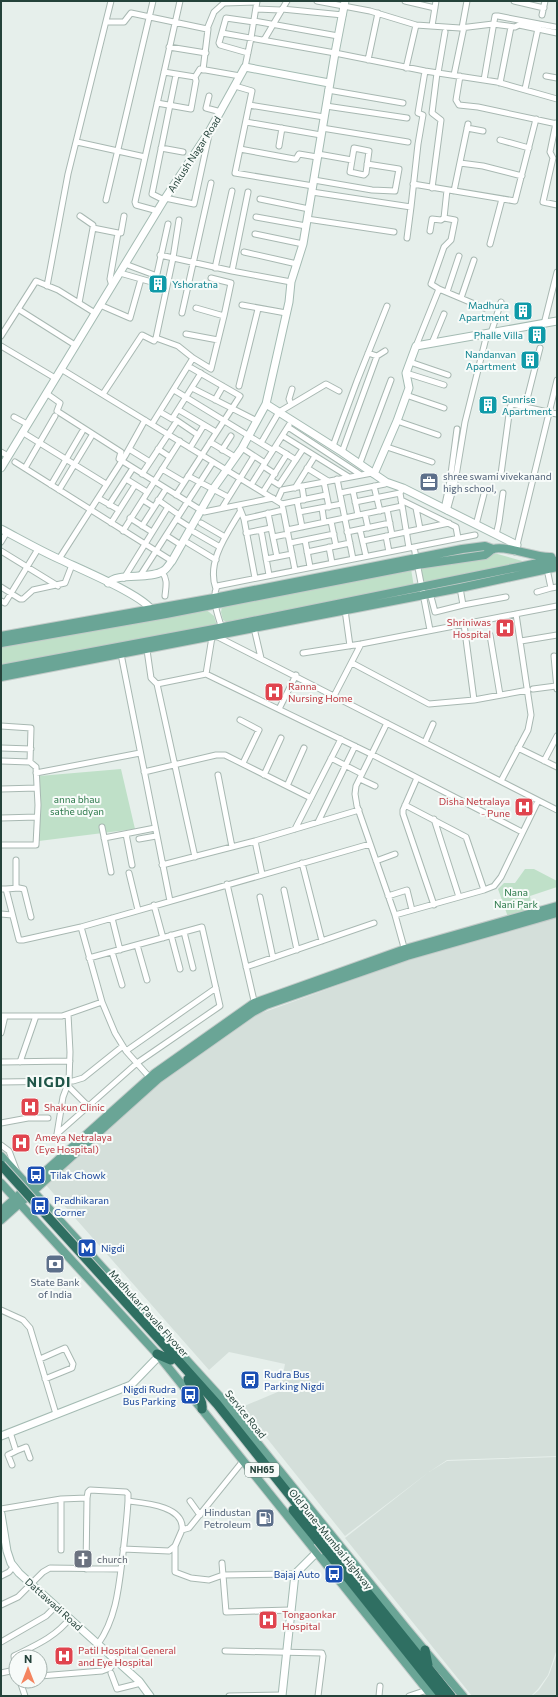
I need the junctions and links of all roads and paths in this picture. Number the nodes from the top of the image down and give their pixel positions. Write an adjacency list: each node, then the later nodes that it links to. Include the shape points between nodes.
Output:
1 (111, 1): 22 (street)
2 (153, 1): 20 (street)
3 (180, 1): 23 (street)
4 (287, 1): 16 (street)
5 (317, 1): 12 (street)
6 (407, 1): 13 (street)
7 (436, 1): 13 (street)
8 (467, 1): 29 (street)
9 (514, 1): 14 (street)
10 (545, 1): 14 (street)
11 (257, 2): 15 (street); 32 (street, via 224,3 216,9)
12 (345, 3): 17 (street); 18 (street)
13 (435, 8): 27 (street)
14 (544, 8): 19 (street)
15 (256, 9): 16 (street); 21 (street)
16 (281, 10): 18 (street); 24 (street)
17 (378, 13): 26 (street); 43 (street)
18 (343, 15): 36 (street)
19 (542, 15)
20 (150, 17): 22 (street, via 130,13 124,22); 23 (street); 85 (street)
21 (254, 21): 24 (street); 34 (street, via 226,18); 37 (street)
22 (106, 22): 79 (street)
23 (175, 22): 32 (street); 39 (street)
24 (273, 24): 36 (street); 38 (street)
25 (493, 24): 28 (street, via 496,16); 29 (street); 30 (street); 56 (street)
26 (416, 25): 27 (street); 45 (street)
27 (432, 26): 29 (street)
28 (539, 26): 30 (street); 31 (street); 35 (street); 60 (street)
29 (463, 27): 52 (street)
30 (511, 27): 57 (street)
31 (555, 27)
32 (208, 28): 40 (street)
33 (445, 32): 49 (street)
34 (222, 33): 37 (street); 41 (street, via 220,45)
35 (557, 33)
36 (338, 36): 42 (street)
37 (251, 38): 38 (street); 41 (street)
38 (264, 40): 42 (street)
39 (169, 47): 40 (street); 47 (street)
40 (206, 53): 46 (street)
41 (248, 53): 44 (street)
42 (335, 53): 43 (street); 59 (street)
43 (368, 60): 45 (street)
44 (245, 67): 51 (street, Ankush Nagar Road); 59 (street)
45 (406, 68): 48 (street)
46 (203, 70): 51 (street); 54 (street, via 200,69)
47 (164, 72): 50 (street); 63 (street)
48 (425, 72): 49 (street); 94 (street, via 418,113 423,115)
49 (437, 73): 52 (street); 96 (street, via 432,113 441,120)
50 (176, 75): 54 (street); 65 (street)
51 (240, 76): 58 (street, Ankush Nagar Road)
52 (457, 76): 56 (street); 71 (street, via 457,104)
53 (546, 76): 55 (street)
54 (195, 78): 65 (street, via 191,109)
55 (557, 78)
56 (484, 80): 57 (street)
57 (500, 83): 60 (street)
58 (235, 86): 66 (street, via 252,91); 68 (street, Ankush Nagar Road)
59 (329, 86): 64 (street); 67 (street)
60 (525, 89): 62 (street)
61 (209, 96): 68 (street, via 206,108)
62 (557, 99)
63 (157, 103): 65 (street); 88 (street)
64 (403, 103)
65 (170, 105): 82 (street)
66 (249, 105): 69 (street); 72 (street)
67 (326, 106): 69 (street); 70 (street)
68 (221, 112): 77 (street, Ankush Nagar Road)
69 (324, 117): 75 (street)
70 (407, 118)
71 (536, 120): 73 (street); 83 (street)
72 (246, 122): 74 (street); 84 (street)
73 (556, 124): 106 (street, via 550,152 553,158 543,202)
74 (282, 128): 75 (street); 81 (street)
75 (322, 131): 80 (street); 87 (street)
76 (483, 131): 90 (street, via 467,126)
77 (209, 132): 101 (street, Ankush Nagar Road); 105 (street)
78 (500, 140): 83 (street)
79 (77, 142): 85 (street); 142 (street, via 68,174)
80 (408, 142)
81 (278, 146)
82 (161, 148): 86 (street); 101 (street, via 152,194)
83 (530, 148): 92 (street)
84 (240, 149): 87 (street, via 294,160 299,154); 95 (street, via 235,173)
85 (118, 150): 88 (street); 104 (street)
86 (183, 152)
87 (318, 156): 89 (street); 95 (street)
88 (145, 157): 110 (street, via 134,204)
89 (352, 160): 91 (street, via 351,174 365,175); 91 (street, via 354,148 367,149)
90 (460, 163): 92 (street); 99 (street)
91 (367, 164): 95 (street, via 400,169 395,191)
92 (522, 176): 103 (street, via 515,201)
93 (211, 183): 107 (street)
94 (414, 184): 96 (street); 108 (street)
95 (313, 186): 108 (street); 109 (street)
96 (432, 188): 97 (street)
97 (447, 190): 99 (street); 114 (street)
98 (232, 191): 134 (street)
99 (454, 191): 103 (street)
100 (248, 192): 135 (street)
101 (165, 199): 105 (street); 110 (street, Ankush Nagar Road)
102 (260, 199): 109 (street)
103 (502, 199): 125 (street)
104 (106, 200)
105 (194, 204): 107 (street)
106 (557, 205)
107 (205, 206): 131 (street)
108 (411, 207): 123 (street)
109 (309, 209): 116 (street)
110 (158, 211): 132 (street, Ankush Nagar Road)
111 (80, 216): 118 (street, via 93,225)
112 (124, 216): 121 (street, via 121,233)
113 (256, 217): 116 (street)
114 (444, 218): 119 (street, via 432,220); 144 (street, via 455,220 451,240 444,247 431,284)
115 (179, 220): 129 (street)
116 (307, 222): 120 (street); 124 (street)
117 (168, 224): 127 (street)
118 (93, 228): 121 (street); 148 (street)
119 (430, 231)
120 (394, 232)
121 (118, 233): 143 (street, via 110,279)
122 (255, 234): 124 (street)
123 (407, 238)
124 (303, 244): 133 (street)
125 (490, 244)
126 (244, 252): 133 (street)
127 (160, 255): 129 (street); 138 (street)
128 (459, 256): 145 (street)
129 (173, 258): 131 (street); 166 (street)
130 (474, 260): 146 (street)
131 (193, 262): 134 (street); 157 (street)
132 (125, 264): 137 (street, Ankush Nagar Road); 138 (street)
133 (297, 264): 141 (street)
134 (215, 268): 135 (street)
135 (232, 271): 141 (street)
136 (557, 272): 162 (street)
137 (120, 273): 140 (street); 143 (street, Ankush Nagar Road)
138 (157, 276): 140 (street, via 155,283)
139 (211, 278): 160 (street, via 230,282)
140 (141, 279): 149 (street, via 130,318)
141 (291, 282): 158 (street)
142 (47, 286): 148 (street); 154 (street, via 36,281)
143 (112, 286): 149 (street, Ankush Nagar Road)
144 (439, 289): 145 (street); 171 (street)
145 (447, 292): 146 (street)
146 (461, 298): 153 (street)
147 (501, 302): 164 (street)
148 (79, 303): 156 (street)
149 (100, 305): 156 (street, Ankush Nagar Road)
150 (242, 305): 155 (street)
151 (387, 306): 174 (street)
152 (196, 308): 160 (street)
153 (484, 308)
154 (18, 309): 165 (street); 169 (street)
155 (258, 309): 158 (street); 188 (street)
156 (95, 313): 169 (street, Ankush Nagar Road)
157 (182, 313)
158 (286, 313): 198 (street)
159 (444, 314): 168 (street)
160 (224, 316): 167 (street)
161 (557, 321): 162 (street)
162 (544, 324): 164 (street)
163 (186, 334): 167 (street)
164 (489, 334): 168 (street); 329 (street, via 465,422)
165 (1, 336)
166 (156, 338): 176 (street, via 178,346); 194 (street, via 154,341 142,335)
167 (218, 340): 176 (street, via 211,369)
168 (432, 343): 171 (street)
169 (75, 345): 179 (street, Ankush Nagar Road)
170 (1, 346): 183 (street)
171 (416, 346): 177 (street)
172 (540, 348): 200 (street)
173 (385, 351): 175 (street)
174 (368, 354): 175 (street); 235 (street)
175 (377, 356): 245 (street)
176 (193, 358): 178 (street)
177 (410, 362): 181 (street); 182 (street)
178 (188, 366): 180 (street); 191 (street)
179 (61, 369): 183 (street, Ankush Nagar Road); 194 (street)
180 (200, 373): 187 (street); 189 (street)
181 (406, 373): 186 (street); 195 (street, via 409,388)
182 (448, 374)
183 (55, 378): 193 (street, Ankush Nagar Road)
184 (392, 380): 260 (street)
185 (557, 380): 206 (street)
186 (444, 385)
187 (223, 386): 197 (street); 201 (street, via 240,396)
188 (239, 386)
189 (192, 388): 196 (street); 197 (street)
190 (292, 389): 199 (street)
191 (174, 390): 196 (street); 204 (street)
192 (339, 391): 199 (street, via 326,384)
193 (46, 393): 216 (street, Ankush Nagar Road); 254 (street, via 60,403 57,411 121,452 118,458)
194 (103, 394): 210 (street)
195 (406, 395): 202 (street); 215 (street)
196 (186, 397): 203 (street); 212 (street)
197 (215, 400): 201 (street)
198 (266, 404): 205 (street); 214 (street)
199 (291, 404): 205 (street)
200 (525, 407): 206 (street); 271 (street, via 513,404 510,407)
201 (232, 408): 212 (street); 214 (street)
202 (444, 408)
203 (179, 410): 211 (street); 218 (street)
204 (160, 412): 211 (street); 217 (street)
205 (279, 412): 213 (street); 234 (street)
206 (549, 412): 207 (street); 382 (street)
207 (557, 414)
208 (55, 416): 233 (street)
209 (14, 417): 216 (street)
210 (145, 420): 217 (street); 239 (street)
211 (175, 420): 224 (street); 225 (street)
212 (224, 420): 223 (street); 226 (street)
213 (291, 420): 219 (street); 235 (street)
214 (257, 421): 226 (street)
215 (397, 421): 227 (street); 236 (street)
216 (27, 424): 221 (street, Ankush Nagar Road)
217 (152, 424): 224 (street)
218 (204, 425): 223 (street); 225 (street)
219 (288, 427): 229 (street); 272 (street)
220 (456, 429): 329 (street)
221 (22, 432): 233 (street); 255 (street, Ankush Nagar Road)
222 (82, 432): 252 (street)
223 (216, 432): 232 (street)
224 (169, 434): 231 (street); 240 (street)
225 (198, 435): 237 (street)
226 (249, 435): 234 (street); 238 (street)
227 (438, 435)
228 (231, 436): 243 (street)
229 (283, 436): 241 (street); 242 (street)
230 (91, 437): 261 (street)
231 (180, 441): 237 (street); 250 (street)
232 (210, 442): 243 (street); 246 (street)
233 (40, 443): 252 (street); 263 (street)
234 (261, 443): 241 (street)
235 (333, 446): 245 (street)
236 (387, 446): 259 (street); 270 (street)
237 (190, 448): 246 (street)
238 (242, 448): 248 (street); 251 (street)
239 (129, 449): 254 (street); 257 (street)
240 (158, 449): 250 (street); 257 (street)
241 (274, 449): 247 (street); 262 (street)
242 (303, 449): 249 (street); 253 (street)
243 (222, 450): 251 (street)
244 (1, 452): 255 (street)
245 (342, 452): 260 (street)
246 (201, 454): 258 (street); 273 (street)
247 (287, 454): 253 (street); 269 (street)
248 (254, 456): 262 (street); 275 (street)
249 (315, 456): 265 (street); 274 (street)
250 (170, 457): 266 (street)
251 (235, 457): 267 (street)
252 (67, 460): 261 (street); 286 (street)
253 (296, 460): 278 (street, via 280,485)
254 (122, 461): 264 (street); 284 (street)
255 (3, 462)
256 (15, 462): 263 (street)
257 (150, 462): 268 (street)
258 (213, 462): 267 (street); 282 (street)
259 (432, 462)
260 (360, 463): 270 (street)
261 (74, 464): 284 (street); 293 (street)
262 (264, 464): 269 (street); 287 (street)
263 (25, 468): 286 (street)
264 (132, 468): 268 (street); 276 (street)
265 (307, 468): 280 (street); 290 (street)
266 (162, 469): 279 (street); 281 (street)
267 (227, 470): 275 (street); 292 (street)
268 (142, 474): 279 (street)
269 (274, 474): 278 (street)
270 (373, 474): 272 (street); 283 (street)
271 (501, 474)
272 (361, 475): 274 (street)
273 (188, 476): 281 (street); 282 (street)
274 (349, 477): 277 (street)
275 (240, 478): 287 (street); 303 (street)
276 (126, 479): 285 (street); 316 (street)
277 (337, 479): 280 (street); 299 (street)
278 (271, 480): 298 (street)
279 (154, 481): 291 (street); 297 (street)
280 (326, 481): 288 (street); 302 (street)
281 (184, 482): 301 (street)
282 (200, 482): 292 (street); 311 (street)
283 (386, 482): 289 (street); 296 (street)
284 (106, 484): 304 (street)
285 (135, 484): 297 (street); 326 (street)
286 (52, 485): 293 (street)
287 (251, 485): 298 (street)
288 (302, 486): 290 (street); 309 (street)
289 (374, 486): 294 (street); 305 (street)
290 (295, 488): 306 (street, via 282,490)
291 (166, 489): 301 (street); 308 (street)
292 (213, 489): 303 (street); 327 (street)
293 (59, 490): 325 (street)
294 (353, 490): 299 (street); 312 (street)
295 (485, 490): 346 (street)
296 (401, 491): 305 (street); 313 (street); 329 (street)
297 (147, 492): 307 (street)
298 (263, 492): 306 (street)
299 (340, 493): 315 (street)
300 (503, 493): 365 (street)
301 (176, 495): 311 (street)
302 (326, 495): 309 (street); 320 (street)
303 (228, 497): 321 (street)
304 (98, 498): 316 (street); 325 (street)
305 (377, 498): 312 (street); 330 (street)
306 (275, 499): 314 (street); 317 (street)
307 (143, 500): 318 (street); 337 (street)
308 (158, 500): 318 (street); 319 (street)
309 (304, 500): 310 (street)
310 (297, 501): 314 (street); 332 (street)
311 (188, 502): 327 (street); 336 (street)
312 (355, 502): 335 (street)
313 (402, 503): 323 (street); 324 (street); 360 (street)
314 (282, 504): 328 (street)
315 (342, 504): 320 (street); 338 (street)
316 (109, 505): 326 (street)
317 (240, 505): 321 (street); 331 (street)
318 (154, 507): 347 (street)
319 (168, 507): 336 (street); 357 (street)
320 (328, 507): 322 (street)
321 (222, 508): 327 (street, via 204,512)
322 (322, 508): 332 (street); 341 (street)
323 (416, 508): 345 (street); 351 (street)
324 (387, 509): 330 (street); 344 (street)
325 (90, 510): 342 (street); 393 (street)
326 (119, 510): 342 (street)
327 (202, 510): 353 (street)
328 (283, 510): 333 (street); 358 (street)
329 (446, 510): 346 (street)
330 (380, 511): 334 (street)
331 (240, 512): 339 (street); 368 (street)
332 (299, 512): 348 (street)
333 (268, 514): 339 (street); 349 (street)
334 (365, 514): 335 (street); 350 (street)
335 (358, 515): 338 (street)
336 (178, 517): 353 (street); 366 (street)
337 (130, 518): 347 (street); 356 (street)
338 (345, 518): 340 (street); 359 (street)
339 (244, 519): 361 (street)
340 (331, 521): 341 (street); 362 (street)
341 (324, 522): 348 (street)
342 (111, 523): 356 (street)
343 (201, 523): 368 (street)
344 (390, 523): 350 (street); 363 (street)
345 (449, 523): 351 (street); 370 (street, via 456,527)
346 (476, 525): 365 (street)
347 (142, 526): 357 (street)
348 (302, 527): 358 (street)
349 (271, 528): 354 (street); 369 (street)
350 (368, 528): 355 (street)
351 (420, 529): 360 (street)
352 (4, 530): 373 (street); 383 (street)
353 (193, 530): 377 (street); 379 (street)
354 (261, 530): 361 (street); 396 (street)
355 (360, 530): 359 (street); 372 (street)
356 (122, 531): 376 (street)
357 (152, 532): 376 (street)
358 (287, 532): 369 (street); 374 (street)
359 (348, 532): 375 (street)
360 (406, 532): 363 (street); 381 (street)
361 (246, 533): 410 (street)
362 (334, 534): 371 (street); 378 (street)
363 (392, 535): 367 (street)
364 (475, 535): 370 (street)
365 (496, 535): 382 (street)
366 (167, 536): 377 (street); 387 (street)
367 (386, 536): 372 (street); 389 (street)
368 (225, 537): 379 (street)
369 (273, 537): 392 (street)
370 (459, 538): 381 (street); 384 (street)
371 (305, 540): 374 (street); 388 (street)
372 (363, 541): 391 (street)
373 (1, 542)
374 (290, 543): 390 (street)
375 (350, 543): 378 (street); 394 (street)
376 (144, 544): 387 (street); 409 (street)
377 (184, 544): 395 (street); 398 (street)
378 (336, 546): 380 (street)
379 (220, 547): 395 (street)
380 (329, 547): 388 (street); 400 (street)
381 (411, 547): 389 (street); 399 (street)
382 (516, 548): 385 (main road); 397 (main road)
383 (38, 549): 393 (street); 402 (street)
384 (462, 549): 385 (main road, via 485,546); 399 (main road)
385 (493, 549): 399 (main road, via 485,555)
386 (1, 551): 402 (street)
387 (156, 552): 398 (street); 408 (street)
388 (307, 552): 403 (street)
389 (389, 552): 391 (street)
390 (292, 554): 392 (street); 405 (street)
391 (366, 556): 394 (street)
392 (277, 557): 396 (street)
393 (59, 559): 401 (street)
394 (352, 559): 400 (street)
395 (216, 560): 417 (street, via 213,579)
396 (266, 560): 407 (street)
397 (556, 560): 404 (main road); 418 (main road)
398 (172, 561): 406 (street)
399 (416, 561): 418 (street); 424 (main road)
400 (332, 563): 403 (street)
401 (72, 565): 411 (street); 412 (street, via 67,582)
402 (27, 567): 412 (street); 420 (street)
403 (310, 567): 405 (street)
404 (547, 569): 415 (main road); 416 (street)
405 (295, 570): 407 (street)
406 (162, 572): 408 (street); 421 (street, via 167,583)
407 (268, 575): 410 (street)
408 (140, 576): 409 (street)
409 (124, 578): 411 (street, via 115,578)
410 (255, 578): 417 (street, via 217,586)
411 (108, 583): 427 (street)
412 (58, 586): 420 (street, via 33,590 24,599)
413 (1, 587): 420 (street)
414 (557, 587): 416 (street)
415 (460, 588): 418 (main road); 425 (street)
416 (551, 588): 419 (street)
417 (216, 589): 424 (street)
418 (424, 592): 425 (street, via 435,612); 428 (main road); 432 (street); 433 (main road)
419 (537, 592)
420 (11, 593): 423 (street, via 4,603)
421 (165, 596)
422 (506, 597): 425 (street)
423 (1, 601)
424 (214, 601): 427 (main road); 433 (street); 438 (main road)
425 (463, 605)
426 (557, 606): 429 (street)
427 (151, 609): 435 (main road)
428 (345, 610): 431 (main road); 440 (street)
429 (516, 614): 430 (street); 437 (street)
430 (464, 624): 432 (street); 456 (street)
431 (254, 628): 433 (main road); 445 (street)
432 (430, 630): 439 (street)
433 (217, 633): 441 (main road); 445 (street); 447 (main road); 448 (street)
434 (557, 635): 437 (street)
435 (1, 636)
436 (490, 636): 454 (street)
437 (521, 641): 453 (street)
438 (1, 643)
439 (361, 644): 440 (street); 446 (street)
440 (350, 646): 442 (street)
441 (147, 650): 443 (main road); 451 (street, via 152,678)
442 (303, 653)
443 (121, 654): 450 (main road); 471 (street)
444 (554, 656): 452 (street)
445 (260, 658): 449 (street)
446 (352, 663): 455 (street); 456 (street, via 429,704)
447 (1, 669)
448 (206, 674): 451 (street); 457 (street)
449 (296, 676): 455 (street); 457 (street)
450 (1, 677)
451 (156, 684): 478 (street)
452 (557, 688): 453 (street)
453 (531, 690): 454 (street); 469 (street, via 530,722)
454 (500, 695): 456 (street)
455 (334, 696): 459 (street)
456 (474, 700)
457 (279, 709): 464 (street)
458 (240, 720): 477 (street, via 259,730)
459 (387, 724): 465 (street); 472 (street)
460 (433, 724): 465 (street)
461 (1, 726): 470 (street, via 31,728)
462 (557, 736): 475 (street)
463 (281, 738): 484 (street)
464 (341, 739): 466 (street); 473 (street)
465 (425, 742): 487 (street)
466 (355, 746): 472 (street); 479 (street)
467 (1, 748): 470 (street)
468 (304, 748): 488 (street)
469 (518, 748): 475 (street); 487 (street)
470 (31, 749): 476 (street)
471 (140, 753): 481 (street); 482 (street)
472 (371, 754): 485 (street); 486 (street)
473 (331, 758): 479 (street); 492 (street)
474 (1, 761): 476 (street)
475 (544, 761): 480 (street)
476 (30, 762): 482 (street, via 36,767)
477 (243, 763): 478 (street, via 221,755); 484 (street)
478 (174, 765): 481 (street); 514 (street)
479 (346, 765): 485 (street); 500 (street)
480 (557, 767)
481 (144, 772): 502 (street)
482 (36, 774): 490 (street)
483 (218, 775): 512 (street)
484 (264, 775): 488 (street)
485 (361, 777): 489 (street); 495 (street, via 355,794)
486 (417, 778): 494 (street); 504 (street)
487 (501, 781): 493 (street)
488 (287, 786): 492 (street)
489 (375, 786)
490 (37, 788): 491 (street); 497 (street)
491 (1, 789)
492 (311, 798): 503 (street)
493 (538, 801): 496 (street); 504 (street)
494 (405, 805): 499 (street); 532 (street, via 403,814)
495 (359, 810): 500 (street); 510 (street)
496 (557, 810)
497 (37, 817): 498 (street); 511 (street, via 36,845)
498 (1, 818)
499 (434, 819): 527 (street, via 466,836); 530 (street)
500 (318, 822): 503 (street)
501 (102, 827): 507 (street)
502 (155, 828): 505 (street); 506 (street)
503 (295, 829): 509 (street)
504 (522, 832): 527 (street, via 498,881 494,886)
505 (126, 834): 507 (street); 518 (street)
506 (156, 836): 508 (street); 519 (street)
507 (104, 838): 520 (street)
508 (139, 839)
509 (255, 841): 512 (street); 522 (street)
510 (370, 844): 516 (street); 517 (street)
511 (1, 845)
512 (232, 847): 514 (street)
513 (395, 854): 516 (street)
514 (194, 857): 519 (street)
515 (16, 860): 524 (street)
516 (376, 860): 528 (street)
517 (302, 863): 522 (street); 548 (street)
518 (132, 865)
519 (162, 865): 531 (street)
520 (111, 872)
521 (129, 873): 535 (street)
522 (262, 874): 523 (street)
523 (227, 884): 531 (street); 556 (street)
524 (16, 888): 525 (street); 541 (street, via 24,889)
525 (4, 889): 539 (street)
526 (284, 890): 551 (street)
527 (484, 890): 530 (street)
528 (388, 896): 536 (street, via 407,890); 540 (street)
529 (260, 897): 555 (street)
530 (459, 897): 532 (street)
531 (170, 901): 533 (street)
532 (434, 904): 536 (street)
533 (154, 905): 535 (street); 547 (street)
534 (557, 906): 553 (main road)
535 (138, 910): 542 (street)
536 (412, 910): 540 (street)
537 (557, 913): 553 (main road)
538 (1, 914): 539 (street)
539 (12, 915): 544 (street, via 19,940)
540 (395, 915): 553 (street)
541 (31, 917)
542 (112, 918): 544 (street); 550 (street)
543 (374, 923): 548 (street)
544 (81, 927): 554 (street)
545 (184, 932): 546 (street); 558 (street); 561 (street, via 202,927)
546 (171, 935): 547 (street); 557 (street)
547 (163, 938): 549 (street)
548 (322, 941): 551 (street)
549 (137, 945): 550 (street); 559 (street)
550 (120, 950): 552 (street)
551 (297, 950): 555 (street)
552 (112, 952): 554 (street); 560 (street)
553 (406, 952): 563 (main road, via 266,1005)
554 (90, 958): 562 (street)
555 (273, 958): 556 (street)
556 (246, 967): 563 (street)
557 (180, 968)
558 (193, 968)
559 (148, 980)
560 (122, 985)
561 (216, 988): 568 (street); 572 (street, via 220,1006)
562 (102, 1002): 564 (street); 568 (street)
563 (256, 1006): 573 (main road)
564 (68, 1014): 566 (street); 569 (street)
565 (3, 1016): 566 (street); 567 (street)
566 (36, 1016): 571 (street)
567 (1, 1033)
568 (124, 1049): 572 (street); 575 (street, via 83,1078)
569 (70, 1061): 571 (street); 575 (street)
570 (1, 1062): 571 (street)
571 (20, 1062)
572 (137, 1063): 573 (street); 576 (street)
573 (152, 1080): 585 (main road)
574 (1, 1082): 575 (street)
575 (68, 1083): 576 (street); 576 (street, via 60,1109 57,1134)
576 (89, 1107)
577 (48, 1118): 578 (street, via 28,1118)
578 (1, 1123)
579 (1, 1145): 583 (street, via 9,1151)
580 (1, 1156): 583 (main road, Service Road)
581 (1, 1165): 590 (highway, Madhukar Pavale Flyover / NH65, bridge)
582 (1, 1174): 590 (highway, Madhukar Pavale Flyover / NH65)
583 (18, 1176): 585 (main road, Service Road)
584 (1, 1183): 586 (main road)
585 (30, 1189): 586 (main road); 595 (main road, Service Road)
586 (17, 1200): 587 (main road); 588 (main road); 590 (main road)
587 (1, 1211)
588 (1, 1220)
589 (1, 1310): 591 (street, via 27,1323)
590 (161, 1352): 593 (highway, Madhukar Pavale Flyover / NH65); 595 (highway, Madhukar Pavale Flyover / NH65); 596 (main road); 597 (street, via 131,1385)
591 (40, 1359): 592 (street); 592 (street, via 65,1348 73,1364 72,1368)
592 (46, 1379): 597 (street)
593 (188, 1379): 594 (highway, Madhukar Pavale Flyover / NH65); 596 (highway, via 203,1405)
594 (205, 1399): 612 (highway, Old Pune–Mumbai Highway / NH65)
595 (219, 1402): 612 (highway, Old Pune–Mumbai Highway / NH65); 614 (main road, Service Road)
596 (202, 1409): 602 (main road)
597 (56, 1414): 598 (street)
598 (10, 1432): 599 (street); 600 (street)
599 (1, 1436)
600 (16, 1451): 601 (street, via 26,1447); 603 (street, via 8,1455)
601 (30, 1458)
602 (243, 1461): 610 (street); 617 (main road)
603 (12, 1465)
604 (61, 1498): 605 (street); 608 (street); 616 (street)
605 (87, 1498): 606 (street, via 90,1490 126,1492); 620 (street)
606 (128, 1501): 611 (street, via 160,1506 181,1519); 615 (street)
607 (190, 1501): 610 (street)
608 (1, 1509)
609 (1, 1514): 619 (street, Dattawadi Road, via 7,1552)
610 (200, 1515): 611 (street, via 189,1528)
611 (182, 1530): 613 (street)
612 (321, 1539): 614 (highway, Old Pune–Mumbai Highway / NH65, bridge)
613 (175, 1546): 615 (street, via 169,1551); 623 (street, via 175,1572 178,1574 209,1580)
614 (330, 1546): 617 (street); 633 (main road, Service Road); 638 (highway, Old Pune–Mumbai Highway / NH65)
615 (123, 1549): 621 (street)
616 (60, 1550)
617 (316, 1552): 622 (street); 637 (main road)
618 (222, 1563): 623 (street)
619 (14, 1566): 624 (street); 625 (street, Dattawadi Road)
620 (86, 1569): 621 (street); 625 (street, via 50,1568)
621 (121, 1569): 631 (street, via 114,1614)
622 (295, 1574): 623 (street); 628 (street)
623 (223, 1575): 628 (street, via 226,1612)
624 (1, 1576)
625 (33, 1584): 626 (street, via 18,1597); 627 (street, Dattawadi Road)
626 (1, 1605)
627 (56, 1606): 629 (street, Dattawadi Road); 630 (street, via 46,1616)
628 (290, 1610): 635 (street)
629 (70, 1618): 631 (street, Dattawadi Road); 632 (street, via 48,1638)
630 (1, 1642)
631 (98, 1644): 636 (street, Dattawadi Road)
632 (27, 1649)
633 (425, 1650): 638 (highway); 653 (main road, Service Road)
634 (225, 1651): 635 (street)
635 (287, 1651): 644 (street); 648 (street, via 323,1654)
636 (116, 1661): 640 (street, via 110,1668 102,1671); 641 (street, Dattawadi Road)
637 (412, 1671): 638 (highway); 643 (main road)
638 (427, 1672): 651 (highway, NH65); 652 (highway, NH65)
639 (111, 1673): 641 (street, via 117,1689)
640 (48, 1675)
641 (141, 1683): 646 (street, Dattawadi Road)
642 (380, 1686): 649 (street)
643 (430, 1693): 645 (street)
644 (282, 1695): 647 (street)
645 (415, 1695): 650 (street)
646 (150, 1696)
647 (229, 1696)
648 (318, 1696)
649 (379, 1696)
650 (409, 1696)
651 (442, 1696)
652 (451, 1696)
653 (463, 1696)

